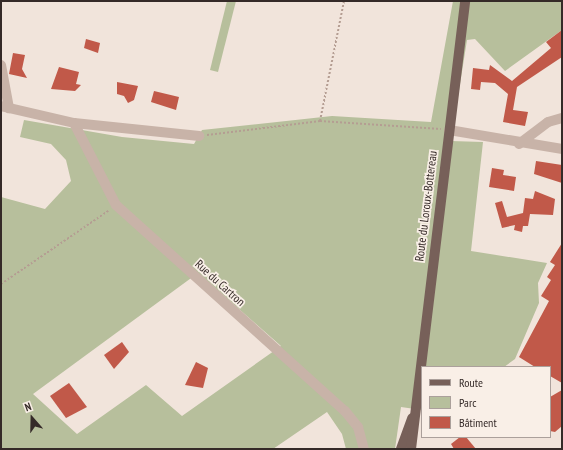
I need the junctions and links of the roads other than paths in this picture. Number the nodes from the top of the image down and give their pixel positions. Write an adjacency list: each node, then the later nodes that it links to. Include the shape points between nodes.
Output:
1 (465, 1): 6 (main road, Route du Loroux-Bottereau)
2 (1, 65): 3 (street)
3 (5, 107): 5 (street)
4 (562, 118): 8 (street, via 548,122)
5 (74, 123): 7 (street); 11 (street, Rue du Cartron, via 116,205 345,411 358,427)
6 (449, 130): 8 (street); 10 (main road, Route du Loroux-Bottereau)
7 (199, 136)
8 (519, 144): 9 (street)
9 (562, 149)
10 (413, 415): 12 (main road, Route du Loroux-Bottereau); 13 (main road, Route du Loroux-Bottereau)
11 (364, 449)
12 (401, 449)
13 (411, 449)

